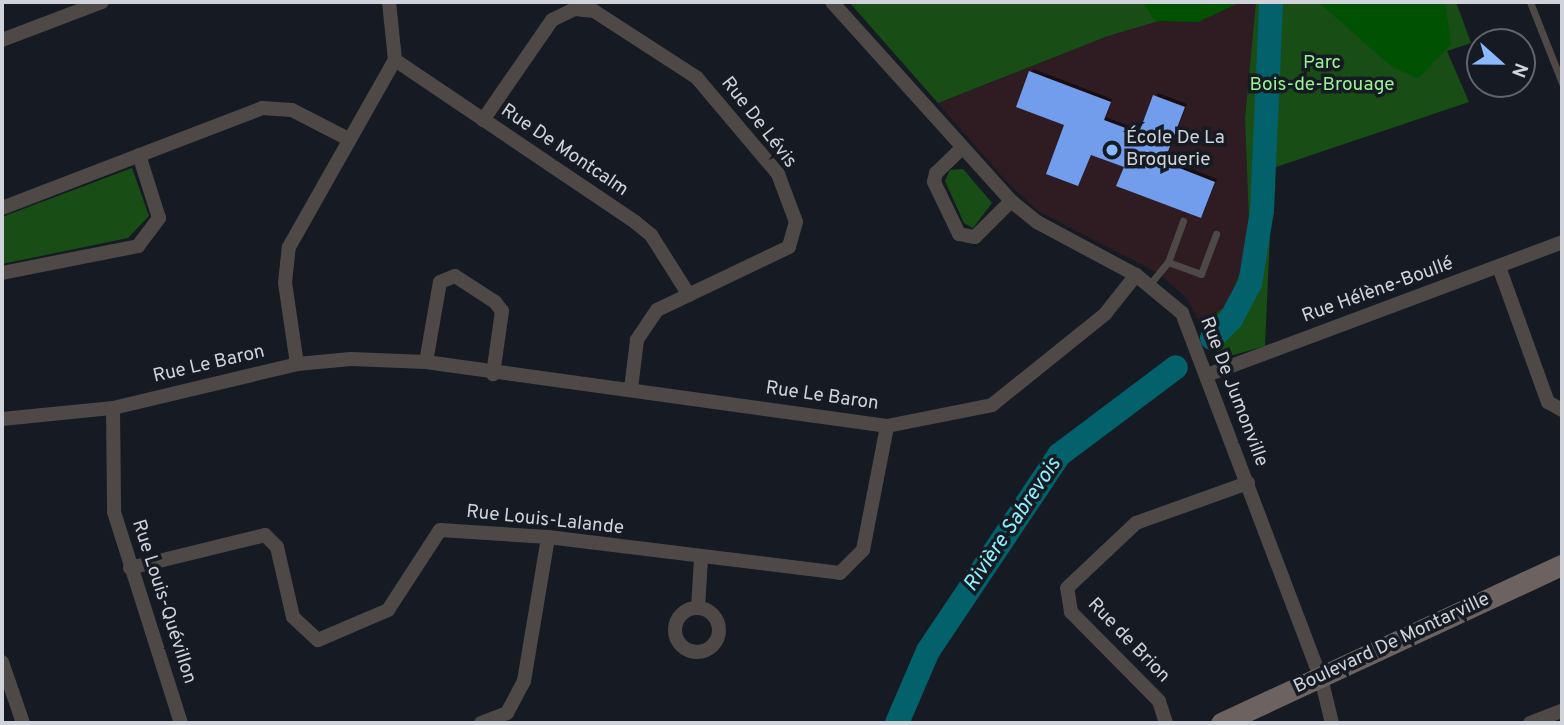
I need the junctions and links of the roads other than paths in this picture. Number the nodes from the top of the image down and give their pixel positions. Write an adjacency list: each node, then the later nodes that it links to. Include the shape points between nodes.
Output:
1 (102, 2): 5 (street)
2 (389, 2): 6 (street)
3 (832, 2): 10 (street, Rue De Jumonville)
4 (1530, 2): 7 (lane)
5 (2, 40)
6 (395, 60): 8 (street, Rue De Montcalm); 9 (street)
7 (1562, 83)
8 (483, 120): 22 (street, Rue De Montcalm, via 651,235); 22 (street, Rue De Lévis, via 552,20 575,9 594,11 697,78 778,174 796,229 789,247)
9 (350, 140): 11 (street, via 292,110 262,108); 24 (street, via 289,247 285,283)
10 (961, 149): 12 (street, Rue De Jumonville); 12 (street, via 936,173 934,182 959,234 975,237)
11 (139, 155): 13 (street); 19 (street, via 159,218 138,246)
12 (1011, 201): 20 (street, Rue De Jumonville, via 1037,222)
13 (2, 208)
14 (1183, 222): 17 (lane)
15 (1216, 234): 17 (lane, via 1200,274)
16 (1562, 242): 18 (street, Rue Hélène-Boullé)
17 (1168, 262): 21 (lane)
18 (1499, 267): 26 (street, Rue Hélène-Boullé); 29 (street, via 1548,402)
19 (2, 273)
20 (1136, 275): 21 (street, Rue De Jumonville); 31 (street, Rue Le Baron, via 1105,314 992,405)
21 (1150, 284): 26 (street, Rue De Jumonville, via 1182,313)
22 (689, 295): 27 (street, Rue De Lévis, via 657,310 643,328)
23 (426, 362): 24 (street, Rue Le Baron, via 351,359); 25 (street, Rue Le Baron); 25 (street, via 440,282 455,276 502,311)
24 (297, 364): 28 (street, Rue Le Baron)
25 (493, 374): 27 (street, Rue Le Baron)
26 (1208, 375): 32 (street, Rue De Jumonville)
27 (631, 389): 31 (street, Rue Le Baron)
28 (113, 408): 30 (street, Rue Le Baron); 36 (street, Rue Louis-Quévillon, via 114,512)
29 (1562, 410)
30 (2, 419)
31 (887, 426): 34 (street, Rue Louis-Lalande, via 863,551 840,573)
32 (1248, 484): 39 (street, Rue De Jumonville); 44 (street, Rue de Brion, via 1136,523 1067,588 1071,612 1159,701)
33 (548, 537): 34 (street, Rue Louis-Lalande); 36 (street, Rue Louis-Lalande, via 440,530 388,610 318,640 293,617 278,547 265,535); 43 (street, via 524,681 507,713)
34 (701, 559): 37 (street)
35 (1562, 565): 39 (street, Boulevard De Montarville)
36 (130, 568): 42 (street, Rue Louis-Quévillon)
37 (698, 608)
38 (2, 662): 41 (street)
39 (1321, 678): 45 (street, Boulevard De Montarville); 46 (street, Rue De Jumonville)
40 (1562, 711): 47 (street)
41 (23, 723)
42 (181, 723)
43 (481, 723)
44 (1166, 723)
45 (1221, 723)
46 (1332, 723)
47 (1530, 723)

